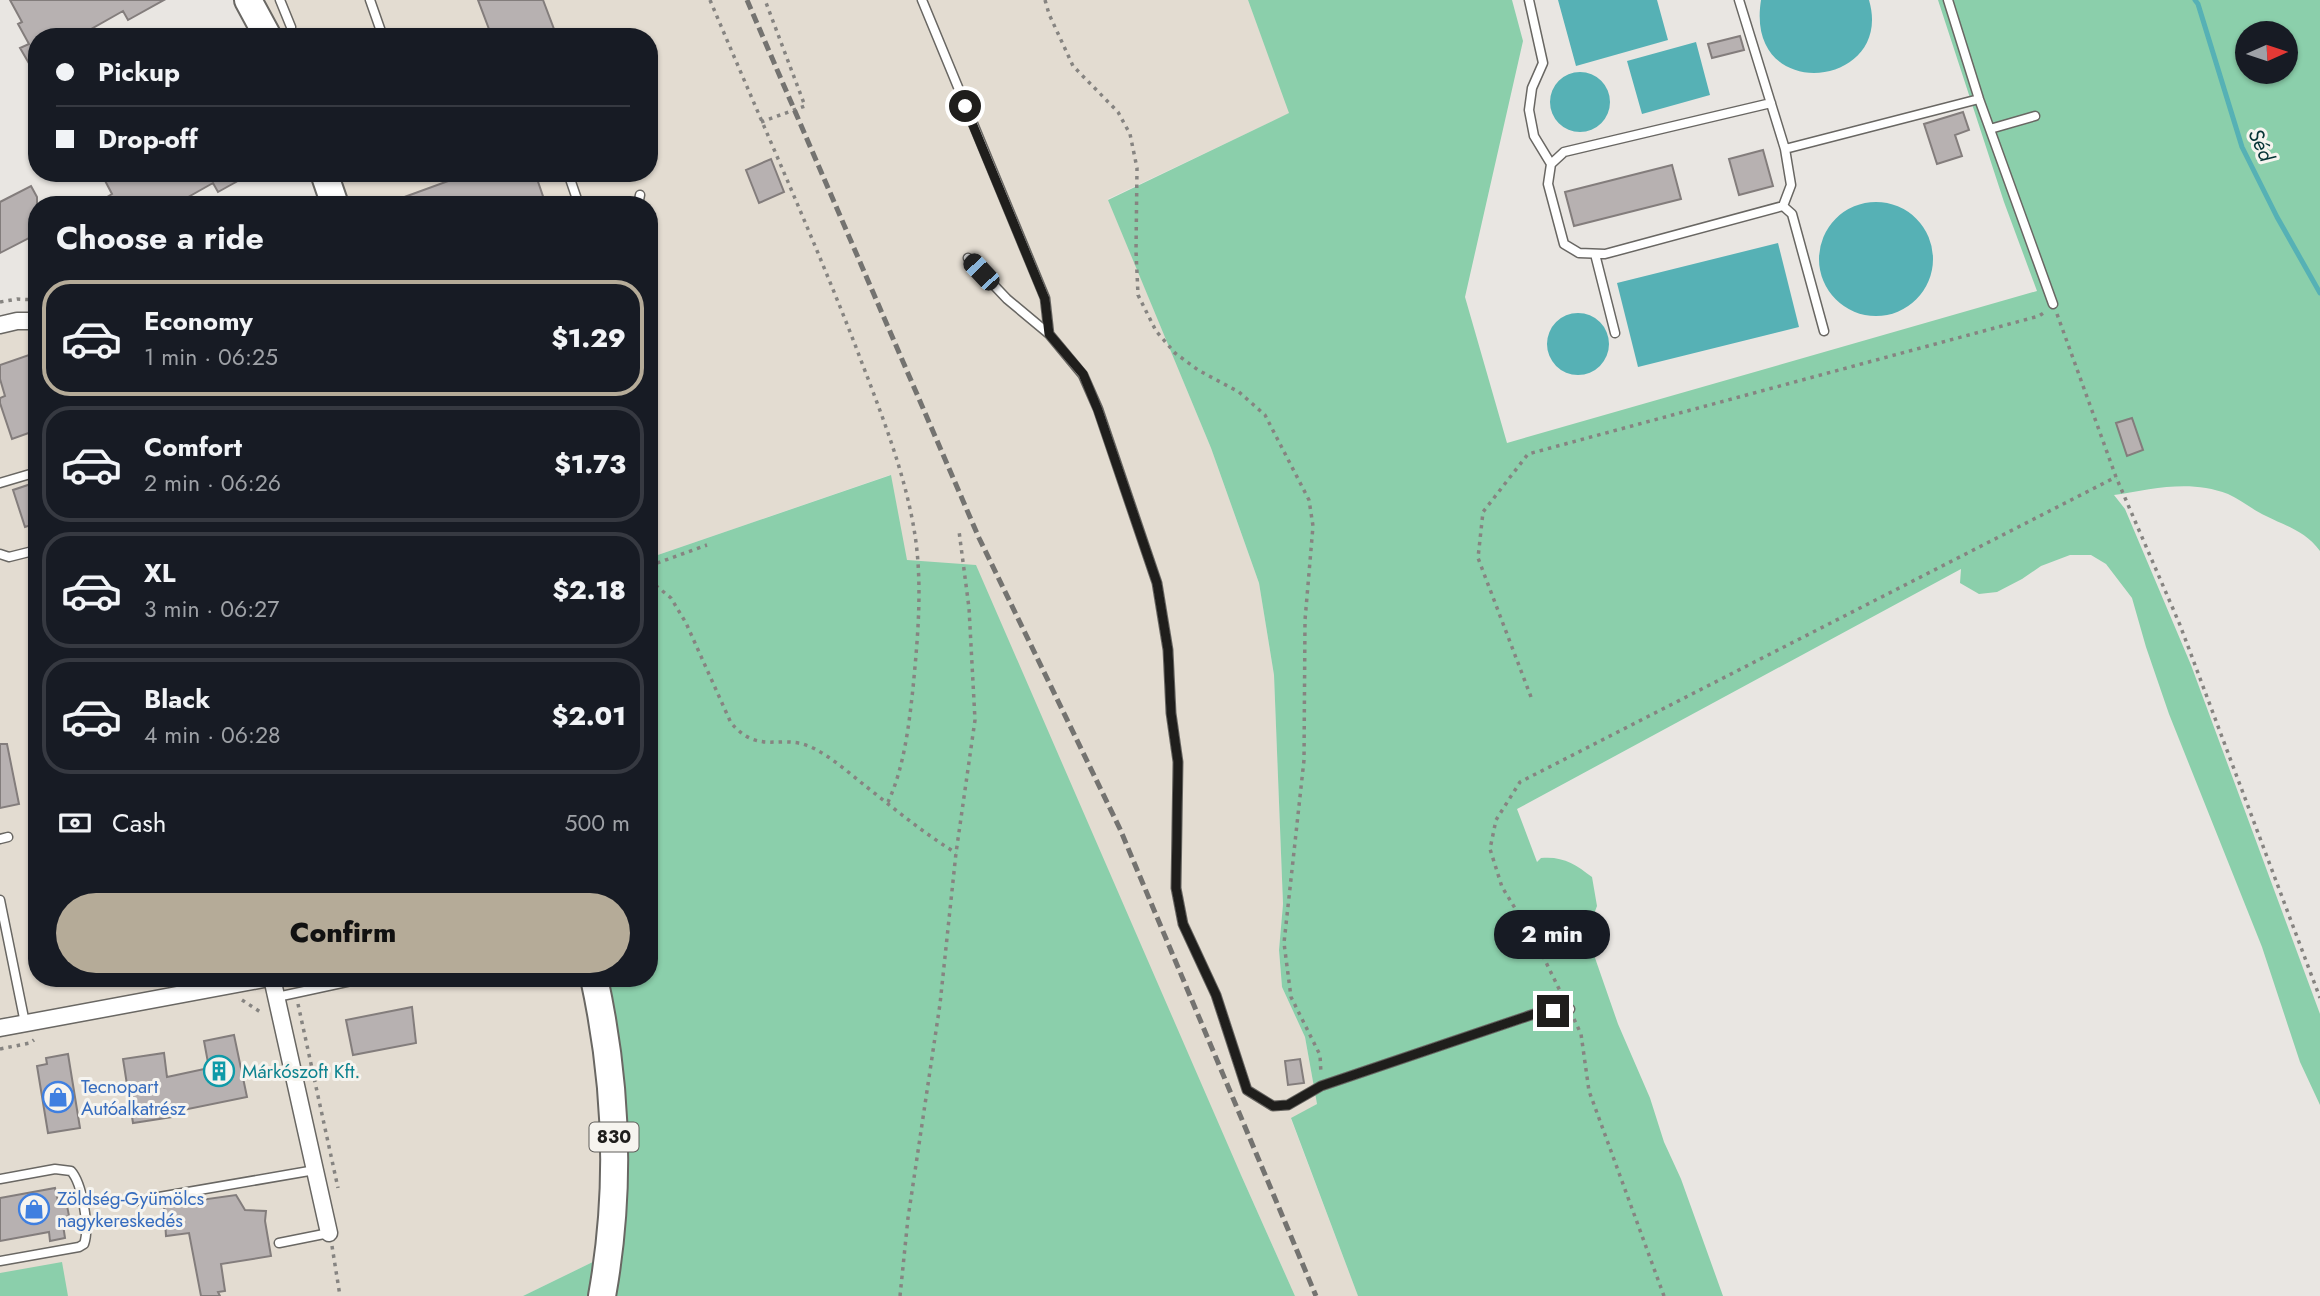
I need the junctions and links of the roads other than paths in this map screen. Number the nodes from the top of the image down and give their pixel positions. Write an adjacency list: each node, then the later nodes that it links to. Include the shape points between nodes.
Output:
1 (248, 0): 8 (main road)
2 (280, 0): 9 (lane)
3 (370, 0): 10 (lane)
4 (922, 0): 25 (lane, via 1045,299)
5 (1528, 0): 16 (lane, via 1543,63 1529,110 1534,136)
6 (1739, 0): 12 (lane)
7 (1948, 0): 11 (lane)
8 (276, 28)
9 (280, 28)
10 (380, 28)
11 (1979, 99): 14 (lane); 15 (lane)
12 (1771, 103): 15 (lane); 16 (lane, via 1564,152)
13 (2035, 116): 14 (lane)
14 (1990, 129): 20 (lane)
15 (1785, 149): 17 (lane, via 1791,185)
16 (1551, 164): 18 (lane, via 1548,184 1564,244 1579,253)
17 (1783, 206): 18 (lane); 23 (lane, via 1792,214)
18 (1595, 254): 24 (lane)
19 (968, 258): 25 (lane)
20 (2053, 304)
21 (28, 321): 22 (street)
22 (0, 325)
23 (1824, 331)
24 (1615, 333)
25 (1049, 334): 36 (lane, via 1083,374 1157,583 1178,762 1176,888 1183,924 1216,995 1247,1090 1273,1106 1288,1105 1321,1086 1537,1013)
26 (28, 475): 27 (lane)
27 (0, 483)
28 (28, 552): 29 (lane, via 9,557)
29 (0, 554)
30 (0, 900): 37 (lane)
31 (221, 987): 37 (street)
32 (273, 987): 35 (street)
33 (323, 987): 35 (lane)
34 (596, 987): 45 (main road, 830, via 605,1031 615,1177)
35 (277, 997): 39 (street)
36 (1570, 1009)
37 (25, 1023): 38 (street)
38 (0, 1028)
39 (315, 1170): 41 (lane); 42 (street)
40 (0, 1179): 44 (lane, via 55,1169 71,1171 79,1183 87,1231 79,1247)
41 (130, 1202)
42 (329, 1233): 43 (lane)
43 (279, 1243)
44 (0, 1261)
45 (602, 1296)

